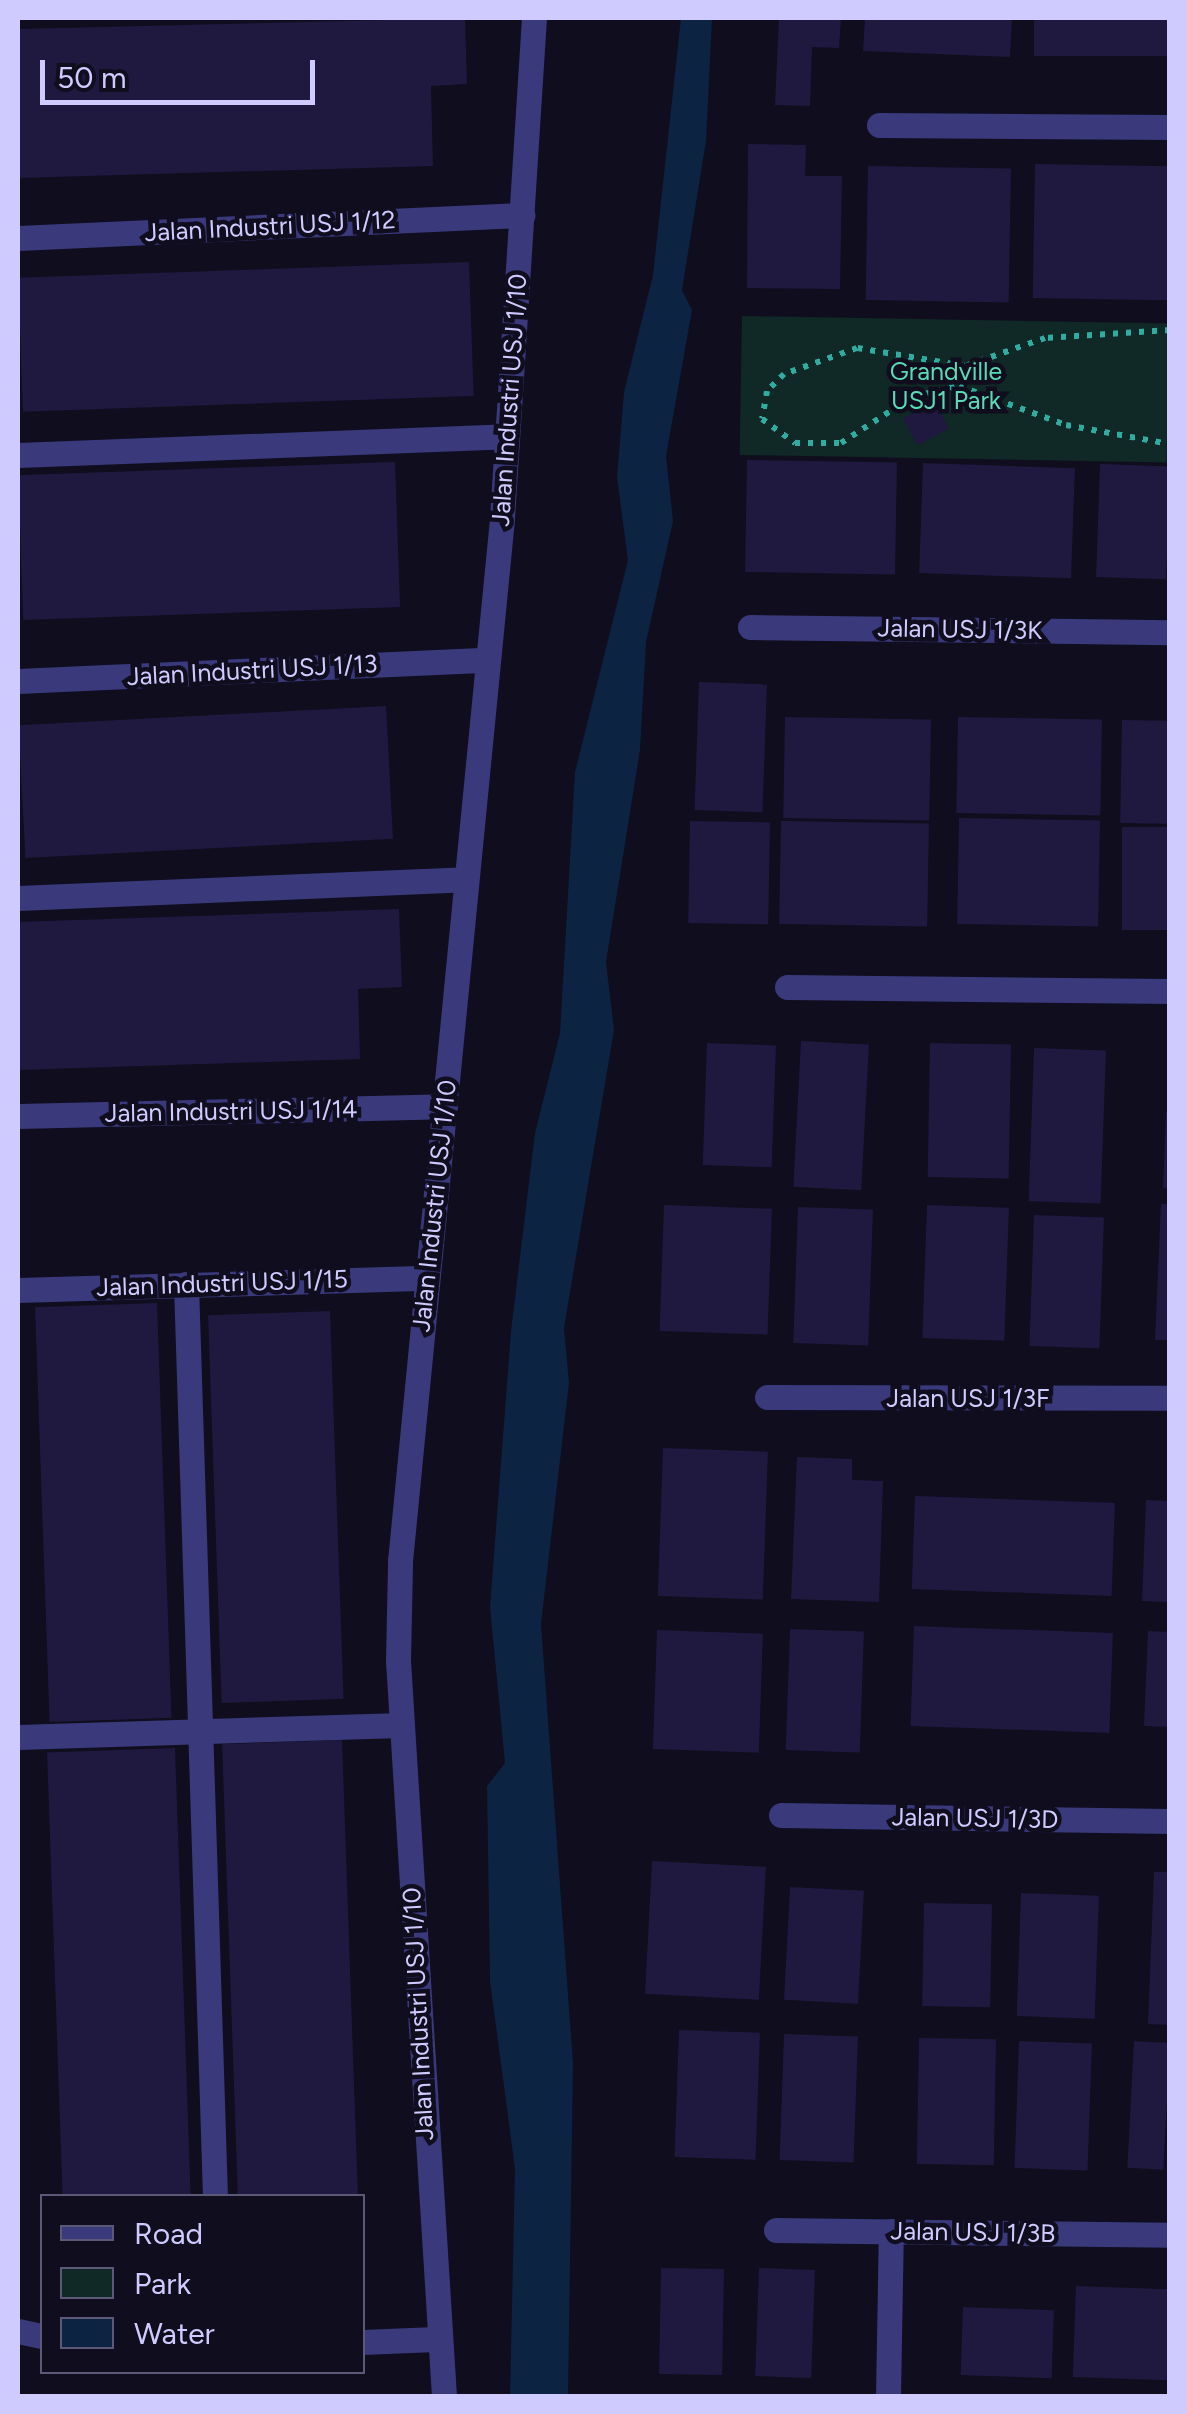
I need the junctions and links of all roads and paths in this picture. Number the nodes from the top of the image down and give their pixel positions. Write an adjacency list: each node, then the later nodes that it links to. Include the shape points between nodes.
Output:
1 (534, 18): 4 (street, Jalan Industri USJ 1/10)
2 (879, 125): 3 (street)
3 (1170, 127)
4 (522, 215): 5 (street, Jalan Industri USJ 1/12); 7 (street, Jalan Industri USJ 1/10)
5 (18, 238)
6 (1170, 330): 8 (path, via 1045,338 965,366 857,348 784,374 767,391 762,419 795,443 841,443 912,397 959,386 1066,424)
7 (507, 436): 9 (street); 12 (street, Jalan Industri USJ 1/10)
8 (1170, 444)
9 (18, 455)
10 (750, 626): 11 (street, Jalan USJ 1/3K)
11 (1170, 632)
12 (487, 660): 13 (street, Jalan Industri USJ 1/13); 14 (street, Jalan Industri USJ 1/10)
13 (18, 681)
14 (466, 879): 15 (street); 18 (street, Jalan Industri USJ 1/10)
15 (18, 898)
16 (788, 988): 17 (street)
17 (1170, 991)
18 (445, 1106): 19 (street, Jalan Industri USJ 1/14); 20 (street, Jalan Industri USJ 1/10)
19 (18, 1116)
20 (427, 1278): 21 (street, Jalan Industri USJ 1/15); 25 (street, Jalan Industri USJ 1/10, via 400,1561)
21 (186, 1284): 22 (street, Jalan Industri USJ 1/15); 26 (street)
22 (18, 1290)
23 (768, 1397): 24 (street, Jalan USJ 1/3F)
24 (1170, 1398)
25 (402, 1725): 26 (street); 34 (street, Jalan Industri USJ 1/10)
26 (200, 1732): 27 (street); 30 (street)
27 (18, 1737)
28 (782, 1815): 29 (street, Jalan USJ 1/3D)
29 (1170, 1821)
30 (215, 2194)
31 (776, 2230): 32 (street, Jalan USJ 1/3B)
32 (891, 2231): 33 (street, Jalan USJ 1/3B); 37 (street)
33 (1170, 2236)
34 (436, 2340): 35 (street); 36 (street, Jalan Industri USJ 1/10)
35 (365, 2342)
36 (444, 2396)
37 (888, 2396)

